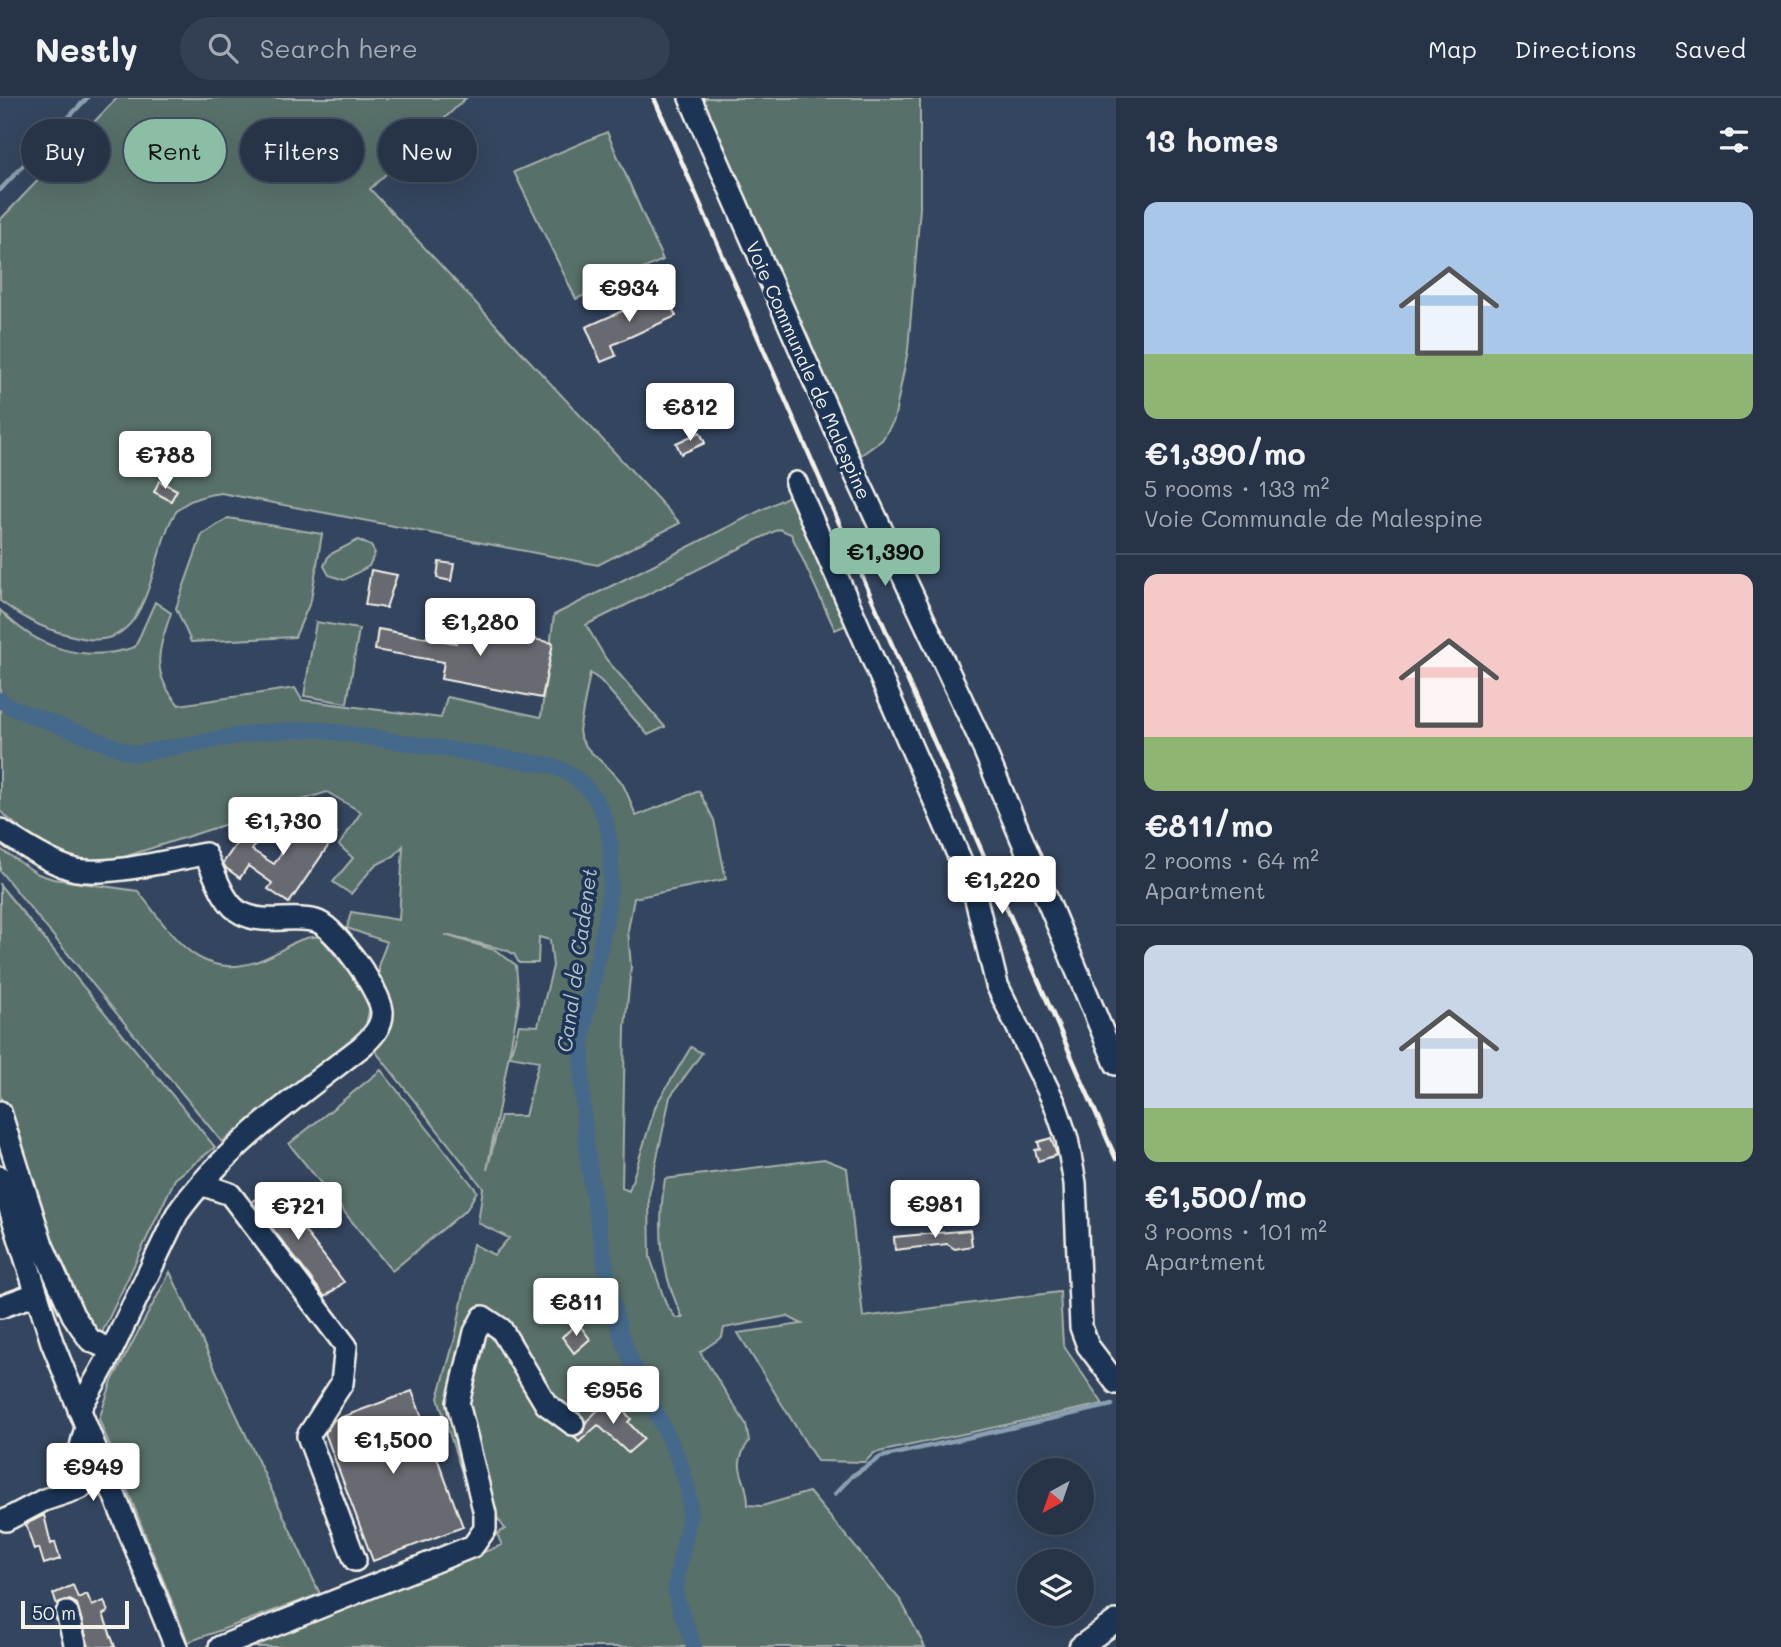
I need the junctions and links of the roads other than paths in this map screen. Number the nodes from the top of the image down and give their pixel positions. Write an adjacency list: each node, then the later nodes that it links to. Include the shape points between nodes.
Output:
1 (690, 98): 4 (street, Voie Communale de Malespine, via 853,469 979,737)
2 (796, 483): 11 (street, via 974,891 997,985 1063,1128 1075,1182 1082,1327 1088,1346)
3 (0, 830): 7 (street, via 76,870 121,868 205,854 238,912 277,922 318,921 366,976 382,1012 377,1031 243,1141)
4 (1116, 1063)
5 (0, 1112): 10 (street, via 42,1245 73,1315 90,1340)
6 (0, 1177): 8 (street)
7 (201, 1184): 10 (street, via 177,1214); 15 (street, via 230,1194 346,1346 342,1383 308,1436)
8 (36, 1294): 9 (street); 12 (street)
9 (0, 1307)
10 (111, 1350): 12 (street)
11 (1116, 1383)
12 (82, 1418): 14 (street, via 80,1451 86,1481 80,1488); 19 (street)
13 (573, 1424): 20 (street, via 547,1404 500,1329 483,1317 458,1403 485,1514 482,1538 474,1546)
14 (6, 1520)
15 (355, 1560)
16 (67, 1613): 18 (street)
17 (1116, 1621): 21 (street)
18 (76, 1647)
19 (176, 1647)
20 (220, 1647)
21 (1080, 1647)

